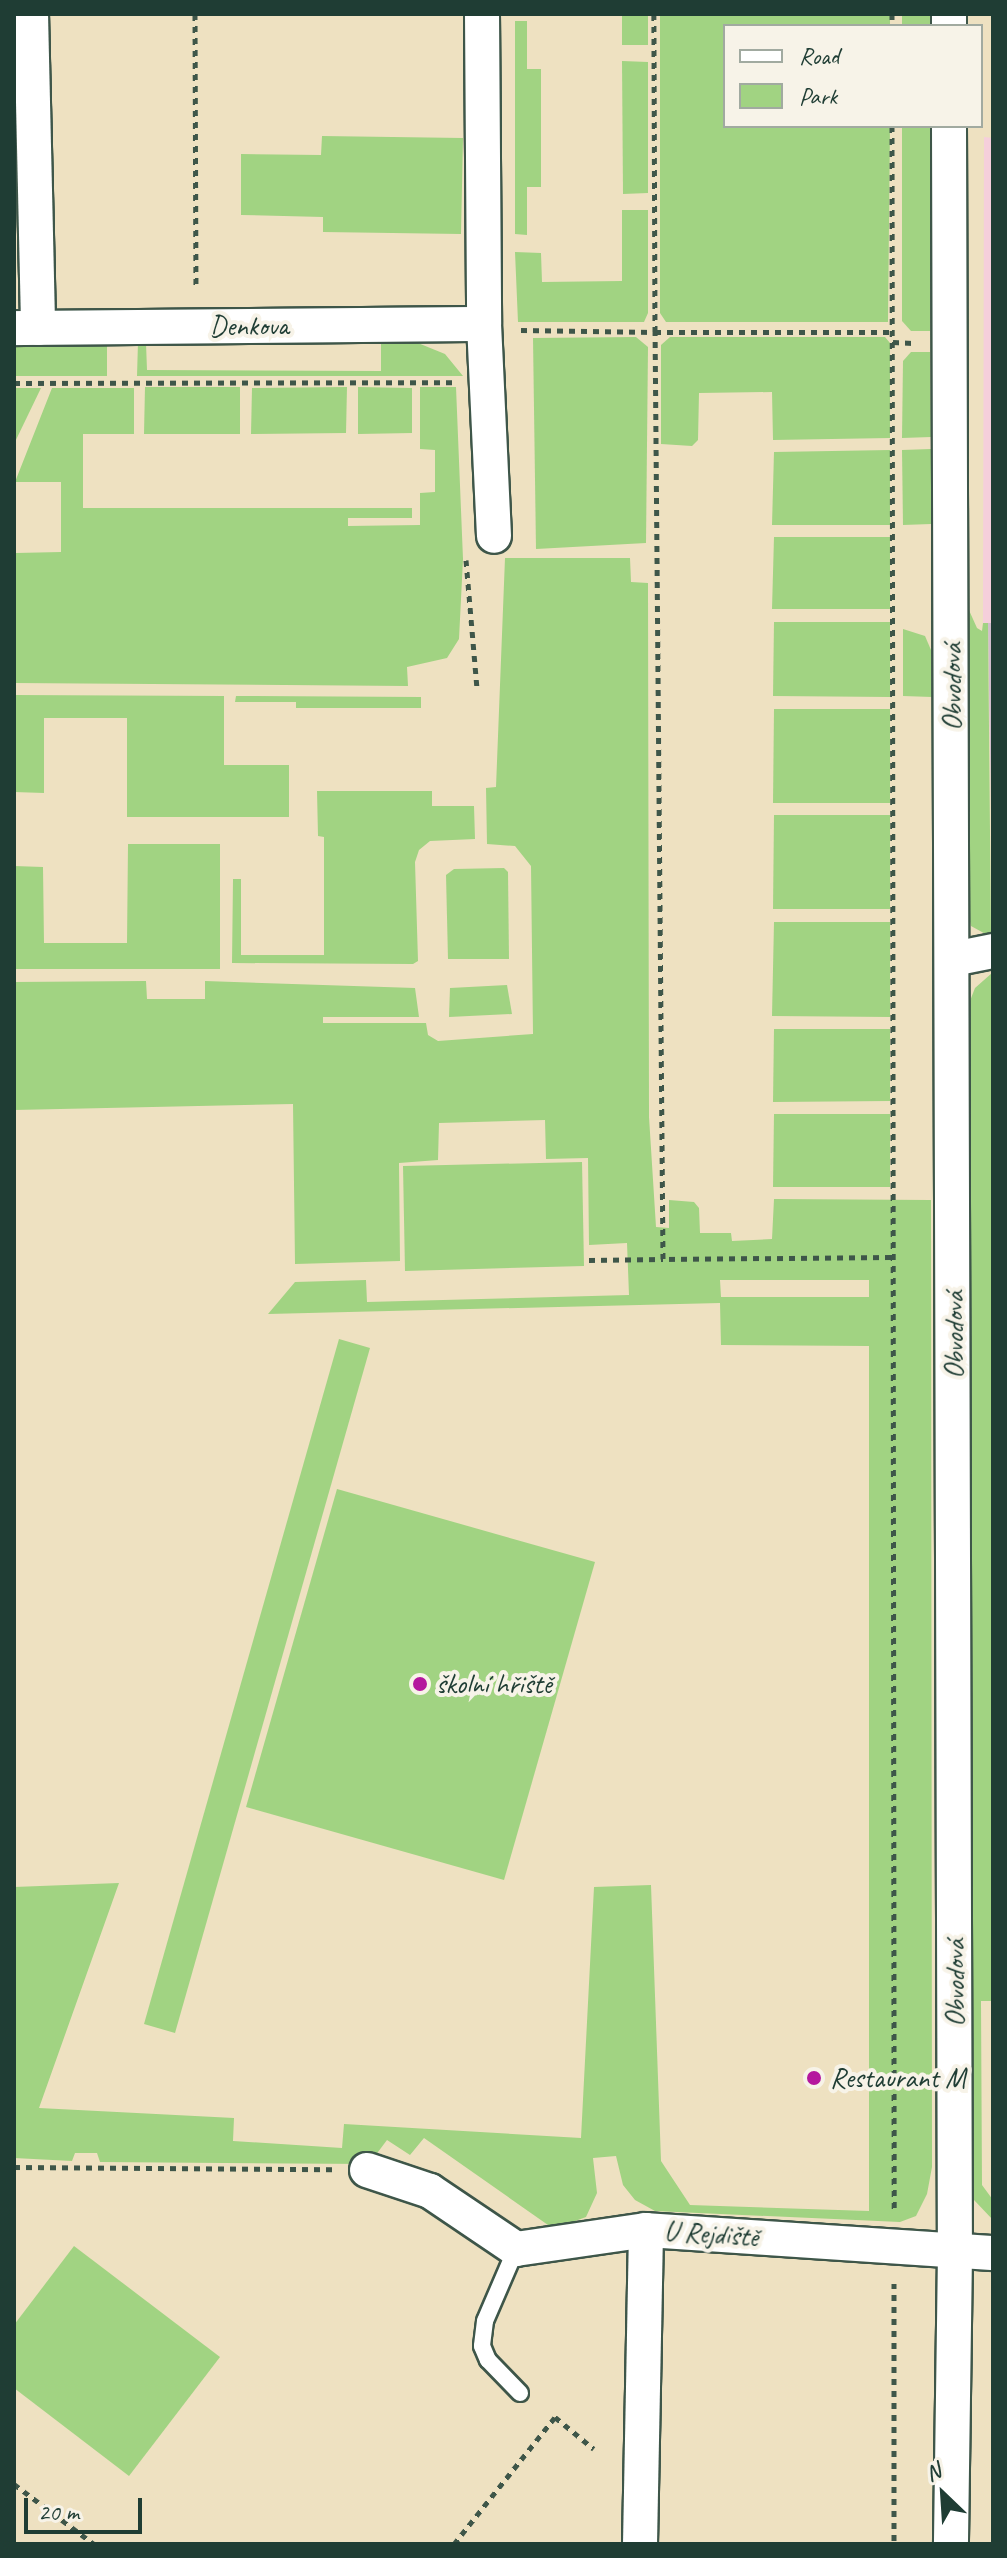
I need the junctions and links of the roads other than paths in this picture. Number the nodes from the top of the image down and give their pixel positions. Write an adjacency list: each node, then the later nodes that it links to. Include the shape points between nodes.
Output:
1 (31, 14): 5 (street)
2 (482, 14): 4 (street)
3 (949, 128): 8 (street, Obvodová)
4 (498, 327): 5 (street, Denkova); 6 (street)
5 (26, 328)
6 (480, 541)
7 (993, 951): 8 (street)
8 (953, 959): 12 (street, Obvodová)
9 (367, 2170): 11 (street, via 430,2191)
10 (646, 2230): 11 (street); 12 (street, U Rejdiště); 15 (street, U Rejdiště)
11 (516, 2249): 14 (lane, via 485,2321 482,2346 488,2360)
12 (955, 2253): 13 (street, U Rejdiště); 16 (street, Obvodová)
13 (993, 2253)
14 (520, 2393)
15 (640, 2544)
16 (951, 2544)

